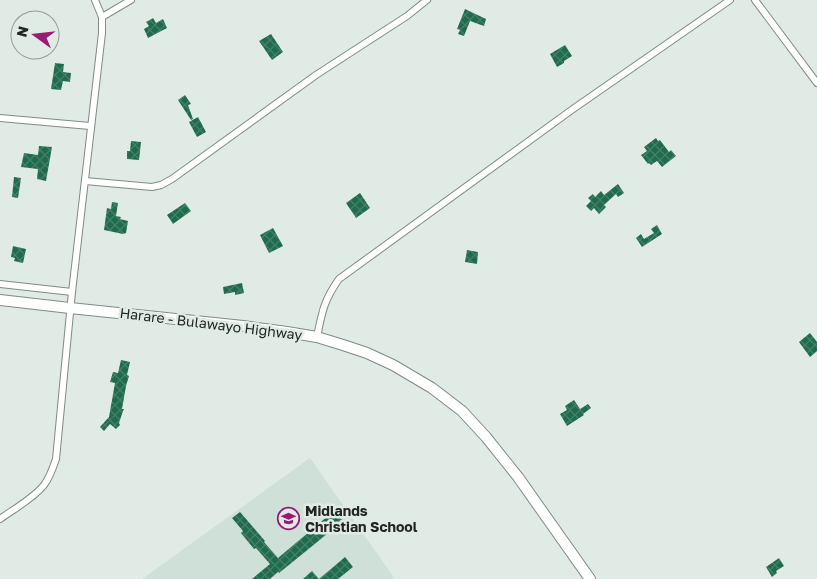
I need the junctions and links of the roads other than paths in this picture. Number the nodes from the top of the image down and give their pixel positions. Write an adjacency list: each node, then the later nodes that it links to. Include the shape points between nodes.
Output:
1 (95, 0): 6 (street)
2 (131, 0): 6 (street)
3 (427, 0): 10 (street, via 161,185)
4 (730, 0): 15 (street, via 339,279 322,311)
5 (755, 0): 7 (street)
6 (102, 17): 9 (street)
7 (817, 83)
8 (0, 118): 9 (street)
9 (90, 126): 10 (street)
10 (85, 181): 12 (street)
11 (0, 284): 12 (street)
12 (72, 292): 14 (street)
13 (0, 300): 14 (highway, Harare - Bulawayo Highway)
14 (70, 308): 15 (highway, Harare - Bulawayo Highway); 16 (street, via 56,459 36,493)
15 (317, 337): 17 (highway, Harare - Bulawayo Highway, via 393,365 462,411 518,477)
16 (0, 519)
17 (590, 579)

